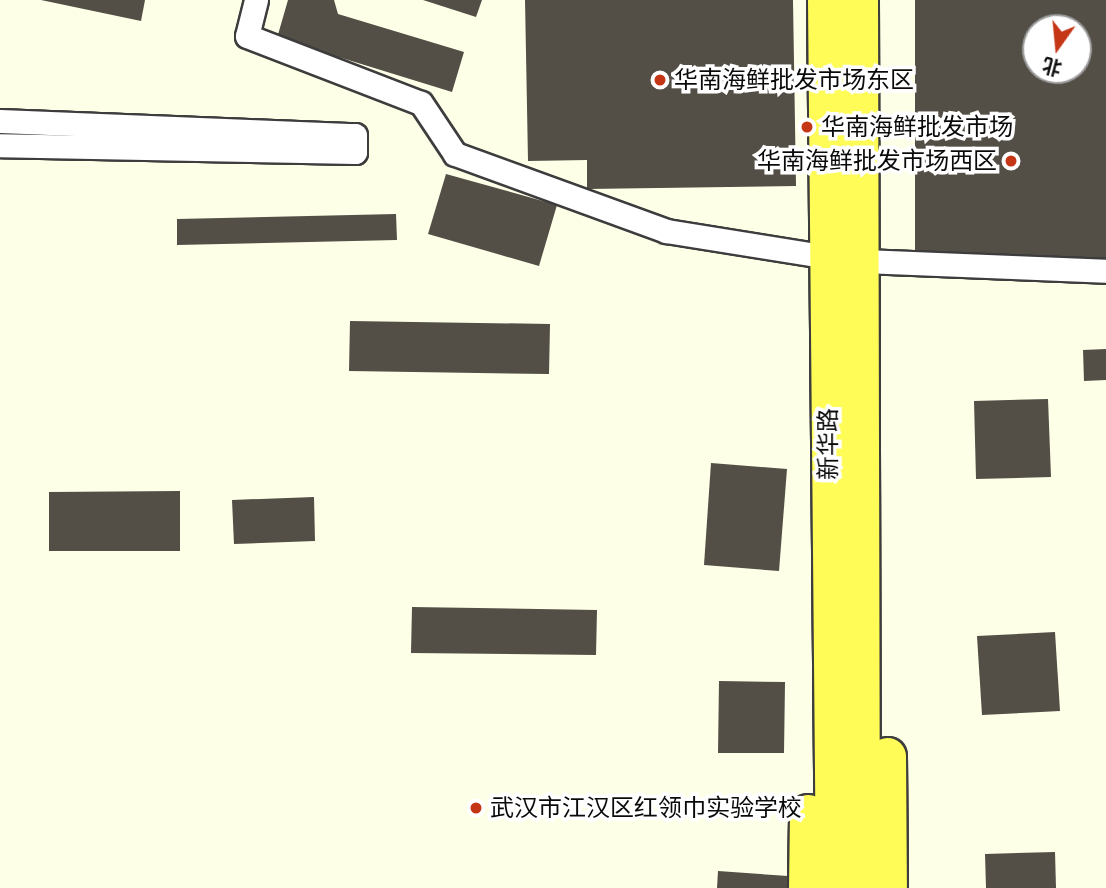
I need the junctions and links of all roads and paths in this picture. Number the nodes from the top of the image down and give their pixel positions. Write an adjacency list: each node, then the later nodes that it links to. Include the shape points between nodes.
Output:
1 (256, 0): 6 (street, via 247,36 421,103 455,154 666,231)
2 (827, 0): 6 (main road, 新华路)
3 (859, 0): 6 (main road, 新华路)
4 (0, 121): 5 (street, via 355,135 355,152)
5 (0, 145)
6 (845, 259): 7 (street); 8 (main road, 新华路)
7 (1106, 271)
8 (846, 455): 9 (main road, via 811,551); 10 (main road, 新华路); 11 (main road, 新华路); 12 (main road, via 885,544)
9 (807, 888)
10 (834, 888)
11 (861, 888)
12 (888, 888)

